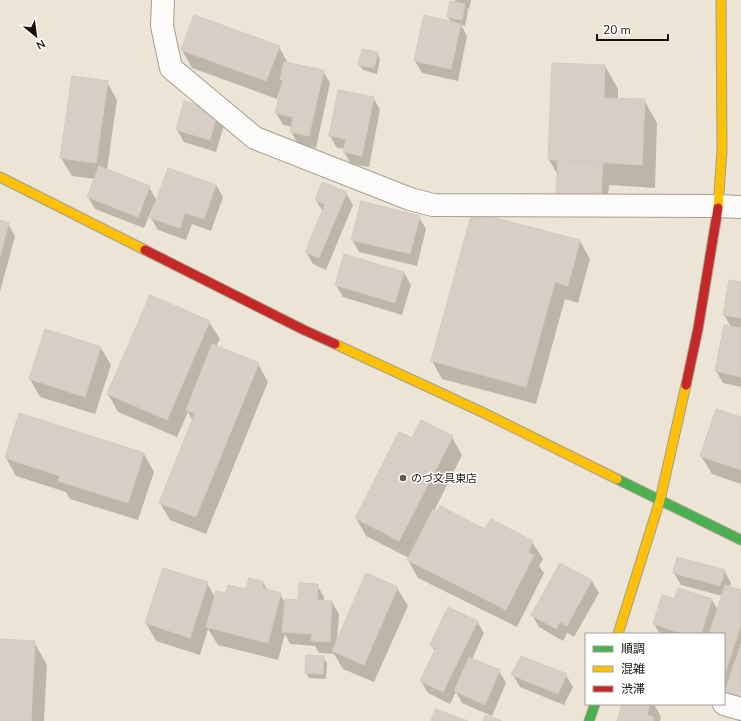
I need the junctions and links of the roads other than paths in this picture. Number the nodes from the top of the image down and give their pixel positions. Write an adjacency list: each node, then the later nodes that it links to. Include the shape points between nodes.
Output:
1 (162, 0): 4 (street, via 162,26 171,68 255,138 410,199 433,205)
2 (720, 0): 4 (street, via 722,150)
3 (0, 177): 6 (street, via 304,330 484,413)
4 (718, 206): 5 (street); 6 (street, via 698,329)
5 (741, 207)
6 (660, 500): 7 (street); 8 (street)
7 (741, 540)
8 (618, 633)
9 (725, 704): 11 (street)
10 (595, 705): 12 (street)
11 (741, 709)
12 (589, 721)

